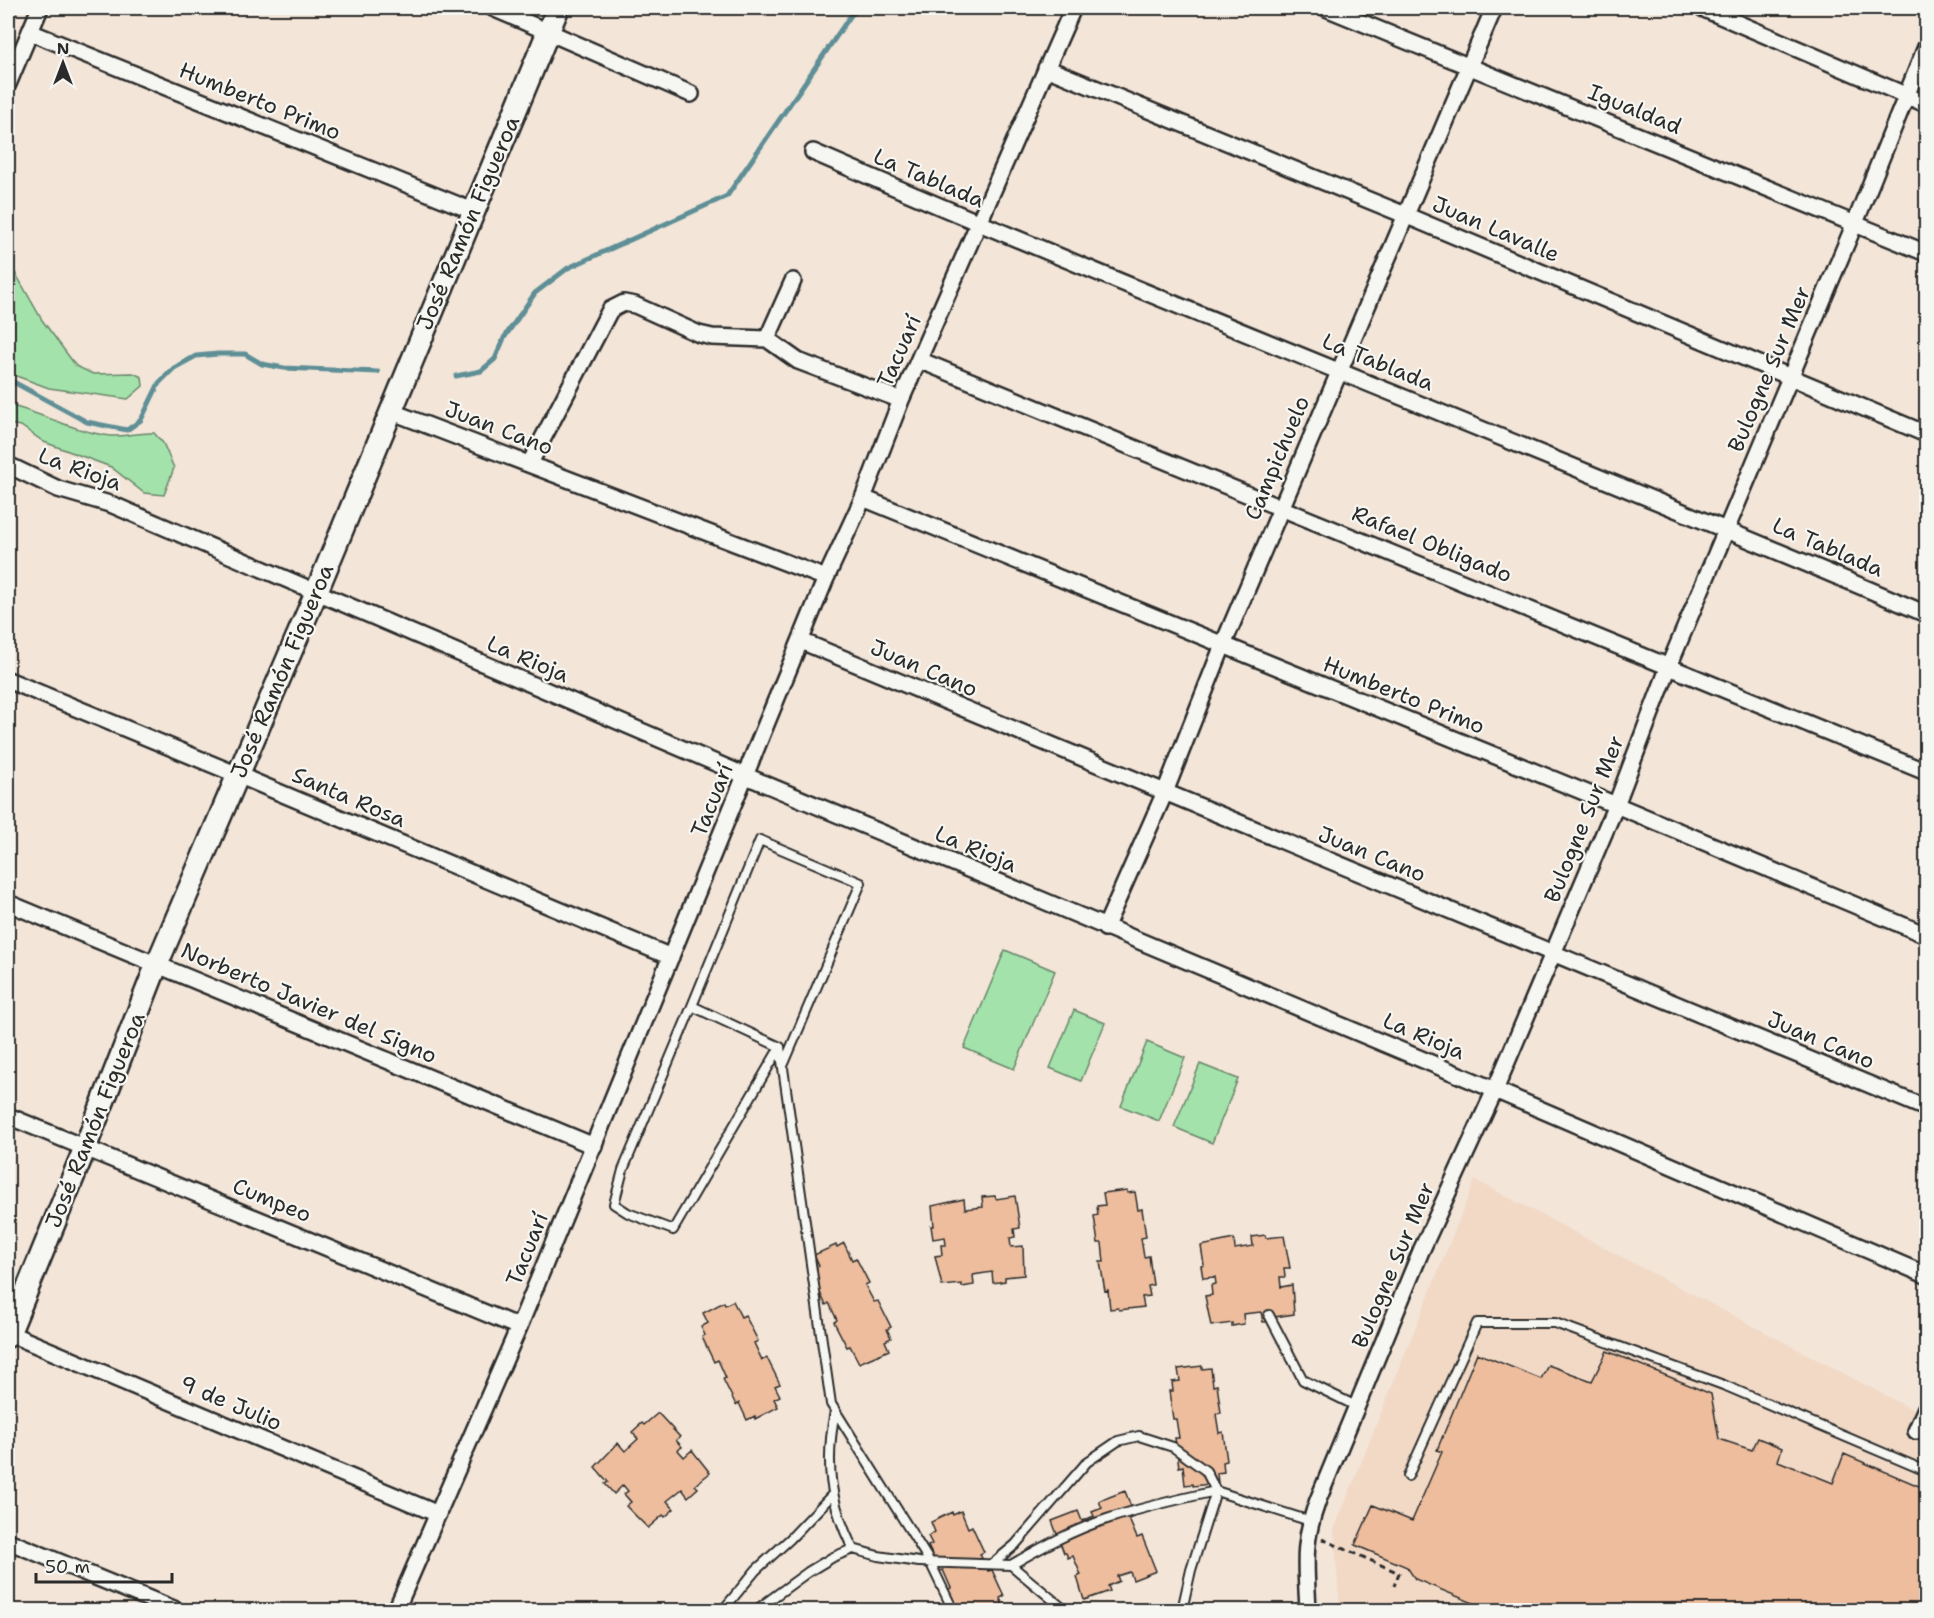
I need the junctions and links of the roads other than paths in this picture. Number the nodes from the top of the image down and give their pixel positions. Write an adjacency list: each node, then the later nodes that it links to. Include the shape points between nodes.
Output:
1 (40, 8): 9 (street)
2 (493, 8): 8 (street)
3 (558, 8): 8 (main road, José Ramón Figueroa)
4 (1073, 8): 12 (street, Tacuarí)
5 (1326, 8): 11 (street, Igualdad)
6 (1494, 8): 11 (street, Campichuelo)
7 (1702, 8): 15 (street)
8 (548, 31): 14 (street); 18 (main road, José Ramón Figueroa)
9 (30, 32): 13 (street); 18 (street, Humberto Primo)
10 (1926, 47): 15 (street, Bulogne Sur Mer)
11 (1469, 66): 19 (street, Campichuelo); 20 (street, Igualdad)
12 (1046, 68): 19 (street, Juan Lavalle); 21 (street, Tacuarí)
13 (8, 84)
14 (691, 94)
15 (1906, 95): 16 (street); 20 (street, Bulogne Sur Mer)
16 (1926, 104)
17 (813, 152): 21 (street, La Tablada)
18 (473, 211): 29 (main road, José Ramón Figueroa)
19 (1406, 215): 26 (street, Campichuelo); 27 (street, Juan Lavalle)
20 (1855, 223): 22 (street, Igualdad); 27 (street, Bulogne Sur Mer)
21 (980, 224): 25 (street, Tacuarí); 26 (street, La Tablada)
22 (1926, 253)
23 (793, 281): 24 (street)
24 (767, 339): 28 (street, via 798,361); 31 (street, via 711,337 635,305 616,305)
25 (919, 360): 28 (street, Tacuarí); 34 (street, Rafael Obligado)
26 (1339, 370): 34 (street, Campichuelo); 35 (street, La Tablada)
27 (1790, 377): 30 (street, Juan Lavalle); 35 (street, Bulogne Sur Mer)
28 (901, 400): 33 (street, Tacuarí)
29 (390, 411): 31 (street, Juan Cano); 37 (main road, José Ramón Figueroa)
30 (1926, 434)
31 (530, 463): 36 (street, Juan Cano)
32 (8, 465): 37 (street, La Rioja, via 58,489 113,505)
33 (863, 498): 36 (street, Tacuarí); 40 (street, Humberto Primo)
34 (1281, 507): 40 (street, Campichuelo); 41 (street, Rafael Obligado)
35 (1726, 528): 38 (street, La Tablada); 41 (street, Bulogne Sur Mer)
36 (826, 578): 39 (street, Tacuarí)
37 (316, 593): 44 (main road, José Ramón Figueroa); 45 (street, La Rioja)
38 (1926, 614)
39 (801, 642): 45 (street, Tacuarí); 46 (street, Juan Cano)
40 (1223, 645): 46 (street, Campichuelo); 47 (street, Humberto Primo)
41 (1669, 666): 43 (street, Rafael Obligado); 47 (street, Bulogne Sur Mer)
42 (8, 680): 44 (street, Santa Rosa)
43 (1926, 772)
44 (238, 775): 52 (street, Santa Rosa); 53 (main road, José Ramón Figueroa)
45 (746, 776): 49 (street, La Rioja); 52 (street, Tacuarí)
46 (1165, 792): 49 (street, Campichuelo); 51 (street, Juan Cano)
47 (1616, 805): 50 (street, Humberto Primo); 51 (street, Bulogne Sur Mer)
48 (8, 903): 53 (street, Norberto Javier del Signo)
49 (1104, 927): 57 (street, La Rioja)
50 (1926, 935)
51 (1553, 953): 57 (street, Bulogne Sur Mer); 58 (street, Juan Cano)
52 (671, 957): 60 (street, Tacuarí)
53 (157, 964): 60 (street, Norberto Javier del Signo); 61 (main road, José Ramón Figueroa)
54 (692, 1006): 55 (lane); 55 (lane, via 623,1170 614,1204 628,1213 673,1230); 56 (lane, via 760,840 861,883)
55 (780, 1047): 56 (lane)
56 (783, 1066): 68 (lane)
57 (1495, 1090): 62 (street, La Rioja); 66 (street, Bulogne Sur Mer, via 1421,1251)
58 (1926, 1108)
59 (8, 1116): 61 (street, Cumpeo)
60 (594, 1146): 64 (street, Tacuarí)
61 (85, 1148): 64 (street, Cumpeo); 65 (main road, José Ramón Figueroa)
62 (1926, 1275)
63 (1269, 1315): 66 (lane, via 1303,1380)
64 (519, 1327): 74 (street, Tacuarí)
65 (8, 1334): 74 (street, 9 de Julio)
66 (1358, 1407): 75 (street, Bulogne Sur Mer)
67 (1926, 1408): 69 (street)
68 (835, 1411): 73 (lane, via 831,1434); 78 (lane)
69 (1916, 1431)
70 (1926, 1471): 71 (lane, via 1726,1386 1555,1323 1477,1323)
71 (1408, 1476)
72 (1216, 1491): 75 (lane); 79 (lane, via 1206,1471 1173,1448 1139,1436 1118,1441 1088,1462 1015,1545); 80 (lane, via 1106,1519); 87 (lane)
73 (832, 1495): 77 (lane); 83 (lane, via 756,1570)
74 (438, 1514): 82 (street, Tacuarí)
75 (1308, 1527): 88 (street, Bulogne Sur Mer)
76 (8, 1541): 81 (street)
77 (853, 1549): 78 (lane); 84 (lane, via 808,1572)
78 (930, 1562): 79 (lane); 85 (lane)
79 (992, 1563): 80 (lane)
80 (1011, 1565): 86 (lane)
81 (176, 1611)
82 (396, 1611)
83 (723, 1611)
84 (756, 1611)
85 (953, 1611)
86 (1065, 1611)
87 (1182, 1611)
88 (1308, 1611)

